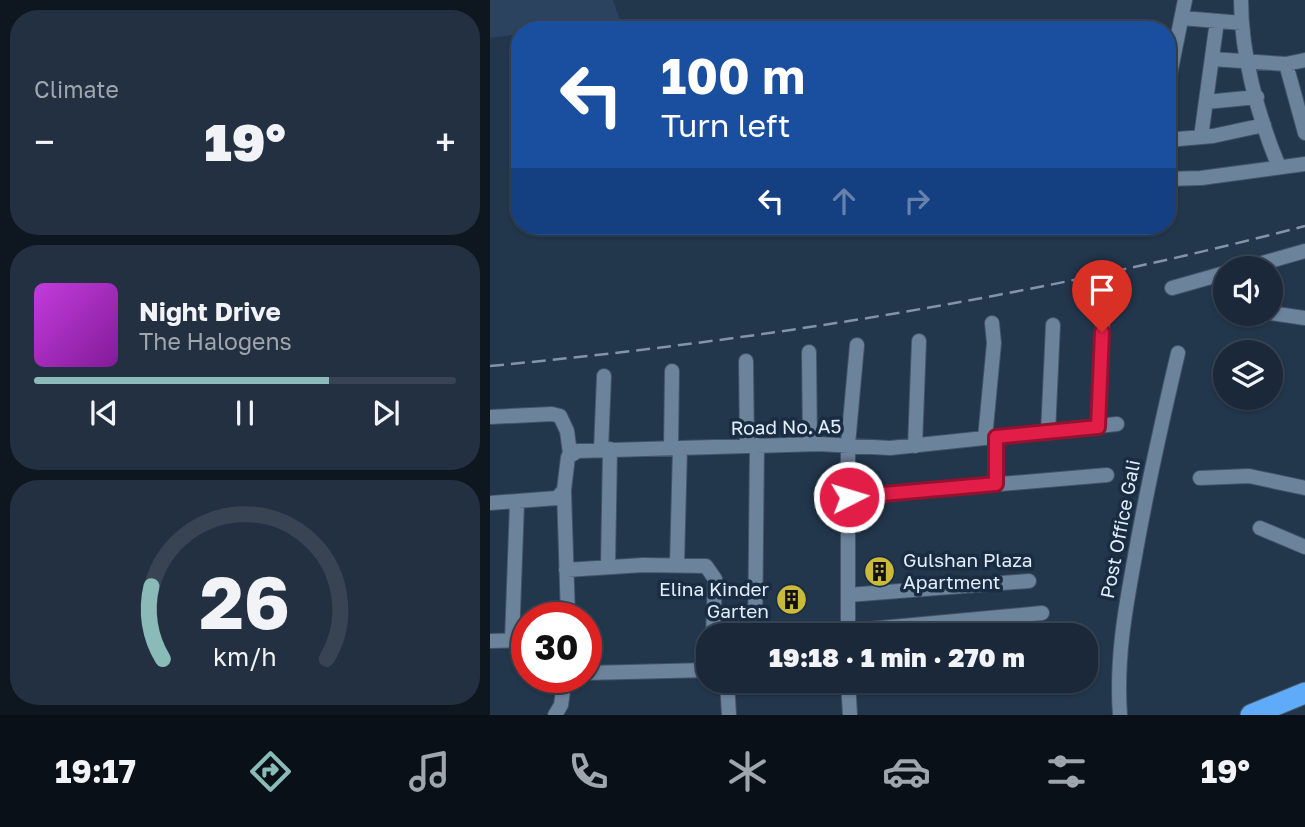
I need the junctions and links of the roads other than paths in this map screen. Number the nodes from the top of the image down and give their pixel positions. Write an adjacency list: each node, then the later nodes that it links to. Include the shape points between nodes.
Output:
1 (1185, 0): 3 (street)
2 (1241, 0): 5 (street)
3 (1182, 18): 4 (street); 6 (street)
4 (1217, 21): 5 (street); 7 (street)
5 (1242, 23): 9 (street)
6 (1176, 46)
7 (1212, 59): 9 (street); 12 (street)
8 (1305, 60): 10 (street)
9 (1249, 61): 10 (street); 11 (street)
10 (1286, 64): 14 (street)
11 (1257, 97): 12 (street); 13 (street)
12 (1206, 102): 15 (street)
13 (1264, 125): 15 (street); 18 (street)
14 (1305, 133)
15 (1201, 137): 16 (street)
16 (1176, 139)
17 (1305, 164): 18 (street)
18 (1279, 167): 19 (street)
19 (1176, 178)
20 (1305, 251): 21 (street)
21 (1283, 257)
22 (1213, 276): 23 (street)
23 (1172, 288)
24 (1103, 309): 38 (street)
25 (1283, 315): 26 (street)
26 (1305, 318)
27 (992, 323): 40 (street)
28 (1053, 326): 39 (street)
29 (919, 341): 44 (street)
30 (857, 345): 42 (street)
31 (809, 352): 41 (street)
32 (1178, 353): 82 (street, Post Office Gali, via 1123,624)
33 (746, 360): 43 (street)
34 (672, 371): 45 (street)
35 (604, 376): 46 (street)
36 (490, 417): 47 (street, via 560,416)
37 (1117, 424): 38 (street, Road No. A5)
38 (1098, 427): 39 (street, Road No. A5)
39 (1048, 433): 40 (street, Road No. A5)
40 (991, 437): 44 (street, Road No. A5); 50 (street)
41 (810, 444): 42 (street, Road No. A5); 43 (street, Road No. A5)
42 (848, 444): 44 (street, Road No. A5, via 877,449); 53 (street)
43 (752, 446): 45 (street, Road No. A5); 67 (street)
44 (915, 446)
45 (675, 448): 46 (street, Road No. A5); 58 (street)
46 (606, 450): 47 (street, Road No. A5); 59 (street)
47 (570, 453): 52 (street)
48 (1107, 475): 50 (street)
49 (1200, 478): 51 (street, via 1249,476)
50 (996, 484): 53 (street)
51 (1305, 488)
52 (564, 490): 55 (street, via 557,498); 60 (street)
53 (849, 497): 62 (street)
54 (490, 503): 55 (street)
55 (517, 503): 63 (street)
56 (1260, 528): 57 (street)
57 (1305, 547)
58 (677, 564): 59 (street); 66 (street, via 706,566 712,571)
59 (608, 567): 60 (street)
60 (566, 570): 64 (street)
61 (1028, 581): 62 (street)
62 (848, 595): 68 (street)
63 (518, 602)
64 (567, 602)
65 (1042, 613): 69 (street)
66 (714, 623)
67 (755, 623)
68 (848, 623)
69 (945, 623)
70 (511, 640): 71 (street)
71 (490, 641)
72 (696, 670): 73 (street)
73 (602, 673)
74 (563, 693): 79 (street)
75 (728, 693): 80 (street)
76 (849, 693): 81 (street)
77 (1305, 693): 83 (highway)
78 (1305, 703): 84 (highway)
79 (555, 715)
80 (729, 715)
81 (850, 715)
82 (1119, 715)
83 (1251, 715)
84 (1276, 715)

